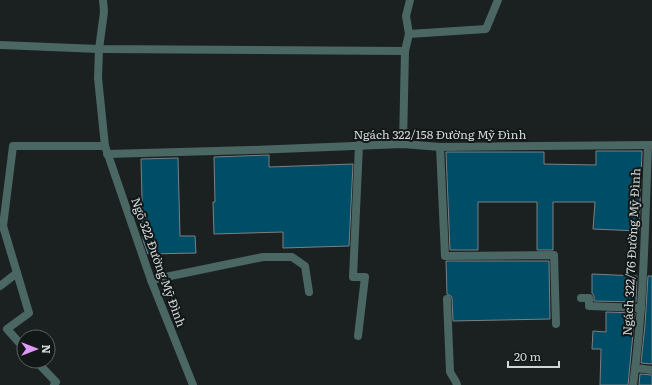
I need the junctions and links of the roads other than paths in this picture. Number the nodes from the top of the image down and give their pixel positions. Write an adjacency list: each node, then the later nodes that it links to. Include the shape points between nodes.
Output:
1 (103, 0): 6 (street, Ngõ 322 Đường Mỹ Đình)
2 (410, 0): 4 (street, via 406,16)
3 (498, 0): 4 (street, via 486,29)
4 (409, 34): 7 (street)
5 (0, 45): 6 (street)
6 (99, 49): 7 (street); 10 (street, Ngõ 322 Đường Mỹ Đình, via 98,78)
7 (405, 51): 8 (street)
8 (403, 144): 11 (street, Ngách 322/158 Đường Mỹ Đình); 12 (street, Ngách 322/158 Đường Mỹ Đình)
9 (650, 145): 12 (street, Ngách 322/158 Đường Mỹ Đình); 21 (street, Ngách 322/76 Đường Mỹ Đình)
10 (105, 146): 13 (street, Ngõ 322 Đường Mỹ Đình); 14 (street, via 13,146)
11 (359, 146): 13 (street, Ngách 322/158 Đường Mỹ Đình); 23 (street, via 353,277 365,277)
12 (440, 147): 22 (street, via 445,256 554,255)
13 (108, 154): 16 (street, Ngõ 322 Đường Mỹ Đình)
14 (2, 227): 15 (street)
15 (17, 273): 17 (street); 24 (street, via 29,313 7,329)
16 (151, 280): 18 (street, via 264,257 292,258 305,266); 29 (street, Ngõ 322 Đường Mỹ Đình)
17 (0, 286)
18 (309, 292)
19 (581, 298): 21 (street, via 588,298 589,306)
20 (447, 299): 30 (street, via 450,372)
21 (641, 308): 25 (street, Ngách 322/76 Đường Mỹ Đình)
22 (556, 324)
23 (358, 336)
24 (16, 339)
25 (635, 368): 27 (street); 31 (street, Ngách 322/76 Đường Mỹ Đình)
26 (44, 369): 28 (street, via 56,382)
27 (652, 370)
28 (54, 385)
29 (194, 385)
30 (457, 385)
31 (633, 385)

